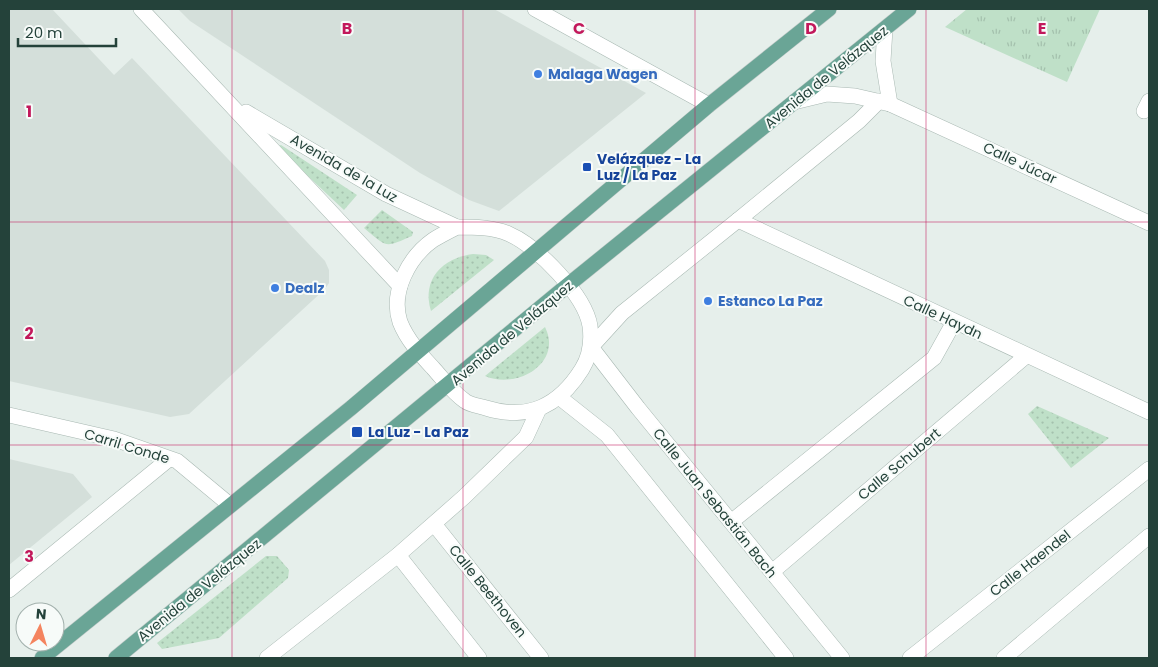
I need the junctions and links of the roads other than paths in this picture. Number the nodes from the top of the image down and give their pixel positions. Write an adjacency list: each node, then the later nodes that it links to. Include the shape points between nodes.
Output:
1 (141, 9): 8 (street, Avenida de la Luz)
2 (535, 9): 9 (street)
3 (829, 9): 9 (main road)
4 (909, 9): 5 (main road, Avenida de Velázquez)
5 (885, 29): 6 (main road, Avenida de Velázquez); 7 (street)
6 (794, 102): 7 (street, Calle Júcar, via 827,94); 14 (main road, Avenida de Velázquez)
7 (885, 102): 10 (street); 11 (street, Calle Júcar)
8 (233, 104): 12 (street, Avenida de la Luz, via 386,194); 15 (street, Avenida de la Luz)
9 (709, 105): 13 (main road)
10 (738, 220): 16 (street, Calle Haydn); 17 (street, via 622,313)
11 (1149, 223)
12 (457, 227): 13 (street, via 485,228 509,234); 15 (street, via 433,240 413,259)
13 (536, 252): 14 (street); 18 (main road)
14 (568, 285): 17 (street, via 590,324); 20 (main road, Avenida de Velázquez)
15 (400, 286): 18 (street, via 400,322)
16 (954, 322): 19 (street, Calle Haydn); 28 (street, via 934,358)
17 (591, 346): 21 (street, via 576,379); 28 (street, Calle Juan Sebastián Bach)
18 (418, 352): 20 (street); 27 (main road)
19 (1026, 356): 23 (street, Calle Haydn); 32 (street, Calle Schubert)
20 (449, 385): 22 (street, via 465,402 502,413); 35 (main road, Avenida de Velázquez)
21 (559, 397): 22 (street); 39 (street, via 607,435)
22 (538, 411): 29 (street, via 526,436)
23 (1149, 412)
24 (9, 415): 25 (street, Carril Conde, via 114,439)
25 (169, 459): 27 (street, Carril Conde, via 177,461); 33 (street)
26 (1149, 469): 41 (street, Calle Haendel)
27 (230, 505): 34 (main road)
28 (731, 522): 32 (street, Calle Juan Sebastián Bach)
29 (434, 524): 31 (street); 38 (street, Calle Beethoven)
30 (1149, 536): 42 (street)
31 (398, 555): 36 (street); 37 (street)
32 (772, 572): 40 (street, Calle Juan Sebastián Bach)
33 (9, 590)
34 (42, 658)
35 (116, 658)
36 (267, 658)
37 (479, 658)
38 (542, 658)
39 (786, 658)
40 (842, 658)
41 (910, 658)
42 (1004, 658)

